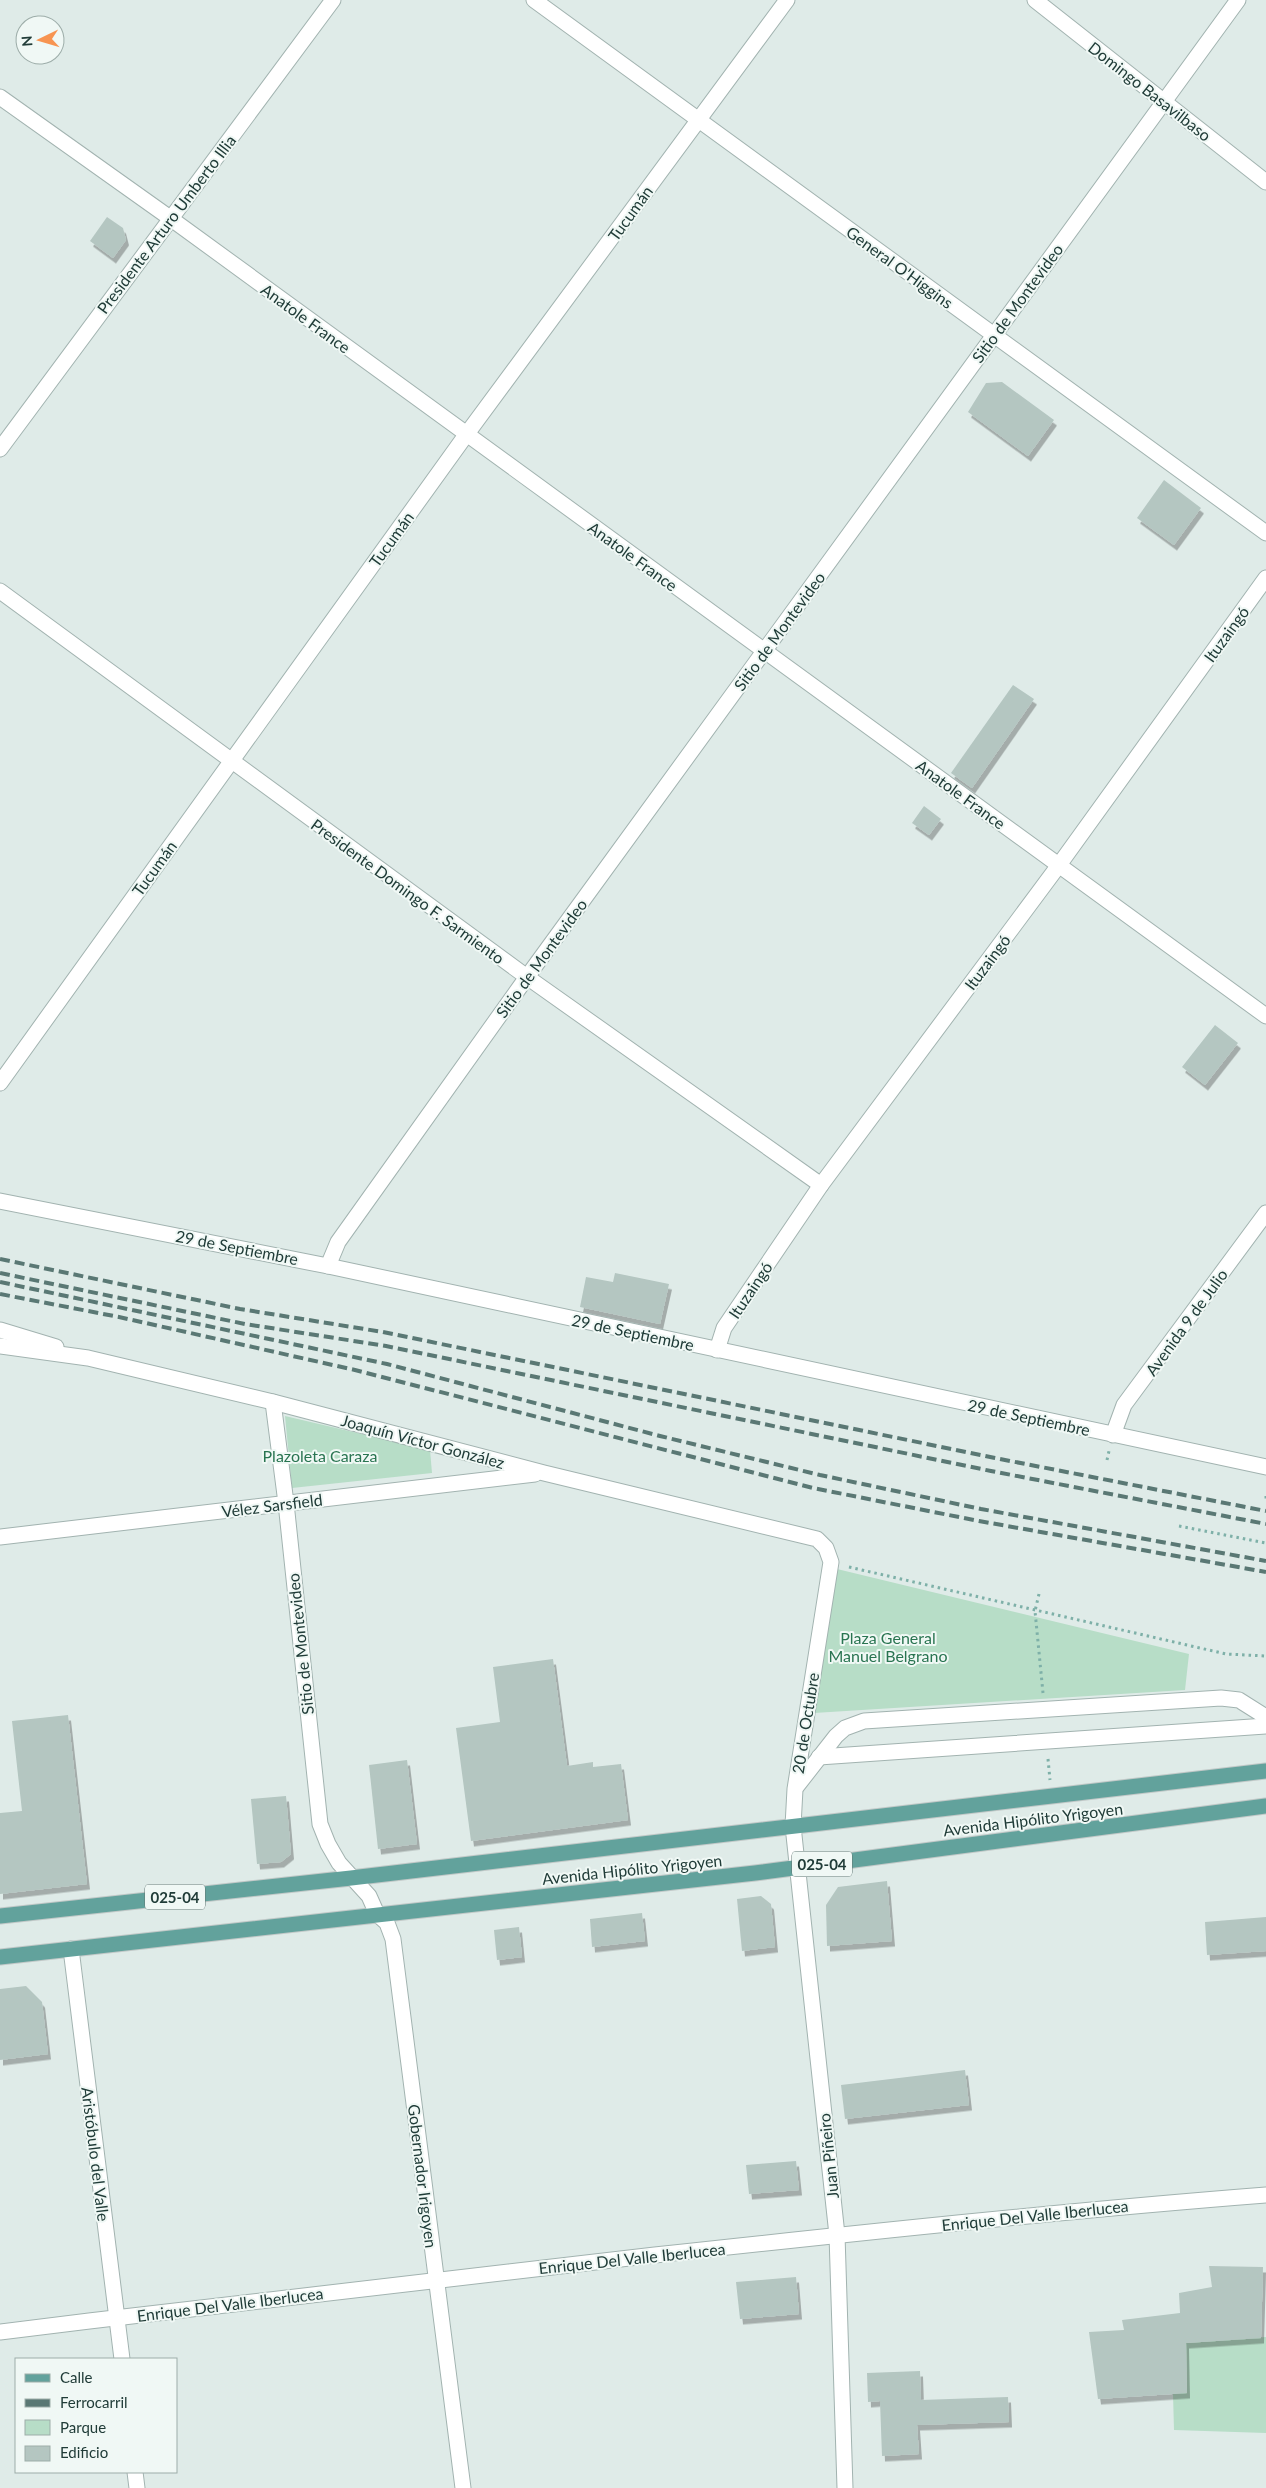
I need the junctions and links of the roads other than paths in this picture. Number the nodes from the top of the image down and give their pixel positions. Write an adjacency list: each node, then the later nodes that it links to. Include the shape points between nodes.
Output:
1 (333, 0): 10 (street, Presidente Arturo Umberto Illia)
2 (534, 0): 8 (street, General O'Higgins)
3 (787, 0): 8 (street, Tucumán)
4 (1035, 0): 7 (street, Domingo Basavilbaso)
5 (1238, 0): 7 (street, Sitio de Montevideo)
6 (0, 97): 10 (street, Anatole France)
7 (1163, 101): 9 (street, Domingo Basavilbaso); 11 (street, Sitio de Montevideo)
8 (699, 120): 11 (street, General O'Higgins); 12 (street, Tucumán)
9 (1266, 182)
10 (170, 218): 12 (street, Anatole France); 13 (street, Presidente Arturo Umberto Illia)
11 (993, 335): 14 (street, General O'Higgins); 17 (street, Sitio de Montevideo)
12 (466, 435): 17 (street, Anatole France); 18 (street, Tucumán)
13 (0, 449)
14 (1266, 533)
15 (1266, 578): 19 (street, Ituzaingó)
16 (0, 591): 18 (street, Presidente Domingo F. Sarmiento)
17 (765, 652): 19 (street, Anatole France); 20 (street, Sitio de Montevideo)
18 (231, 762): 20 (street, Presidente Domingo F. Sarmiento); 22 (street, Tucumán)
19 (1059, 865): 21 (street, Anatole France); 23 (street, Ituzaingó)
20 (527, 977): 23 (street, Presidente Domingo F. Sarmiento); 26 (street, Sitio de Montevideo, via 338,1242)
21 (1266, 1016)
22 (0, 1083)
23 (821, 1185): 29 (street, Ituzaingó, via 724,1328)
24 (0, 1201): 26 (street, 29 de Septiembre)
25 (1266, 1213): 32 (street, Avenida 9 de Julio, via 1124,1405)
26 (328, 1266): 29 (street, 29 de Septiembre)
27 (0, 1330): 30 (street)
28 (0, 1346): 30 (street, Joaquín Víctor González)
29 (717, 1350): 32 (street, 29 de Septiembre)
30 (88, 1358): 31 (street, Joaquín Víctor González)
31 (273, 1402): 34 (street, Joaquín Víctor González); 35 (street, Sitio de Montevideo)
32 (1113, 1435): 33 (street, 29 de Septiembre)
33 (1266, 1467)
34 (544, 1473): 35 (street, Vélez Sarsfield); 37 (street, Joaquín Víctor González, via 817,1539 826,1548)
35 (286, 1503): 36 (street, Vélez Sarsfield); 46 (street, Sitio de Montevideo, via 320,1824 328,1844)
36 (0, 1537)
37 (831, 1562): 42 (street, 20 de Octubre)
38 (1266, 1716): 40 (street, via 1239,1700 1221,1698 864,1721 845,1728)
39 (1266, 1726): 40 (street)
40 (819, 1757): 42 (street)
41 (1266, 1771): 44 (main road, Avenida Hipólito Yrigoyen / 025-04)
42 (795, 1790): 44 (street, 20 de Octubre)
43 (1266, 1806): 45 (main road, Avenida Hipólito Yrigoyen / 025-04)
44 (793, 1826): 45 (street, Juan Piñeiro); 46 (main road, Avenida Hipólito Yrigoyen / 025-04)
45 (796, 1867): 47 (main road, Avenida Hipólito Yrigoyen / 025-04); 52 (street, Juan Piñeiro)
46 (351, 1878): 47 (street, Gobernador Irigoyen, via 369,1896); 48 (main road, Avenida Hipólito Yrigoyen / 025-04)
47 (377, 1914): 49 (main road, Avenida Hipólito Yrigoyen / 025-04); 53 (street, Gobernador Irigoyen, via 387,1923 393,1939)
48 (0, 1916)
49 (71, 1949): 50 (main road, Avenida Hipólito Yrigoyen / 025-04); 54 (street, Aristóbulo del Valle)
50 (0, 1957)
51 (1266, 2195): 52 (street, Enrique Del Valle Iberlucea, via 1074,2210)
52 (837, 2235): 53 (street, Enrique Del Valle Iberlucea); 60 (street, Juan Piñeiro)
53 (436, 2280): 54 (street, Enrique Del Valle Iberlucea); 59 (street, Gobernador Irigoyen)
54 (116, 2318): 55 (street, Enrique Del Valle Iberlucea); 56 (street, Aristóbulo del Valle)
55 (0, 2332)
56 (122, 2358)
57 (135, 2473): 58 (street)
58 (137, 2488)
59 (463, 2488)
60 (845, 2488)

